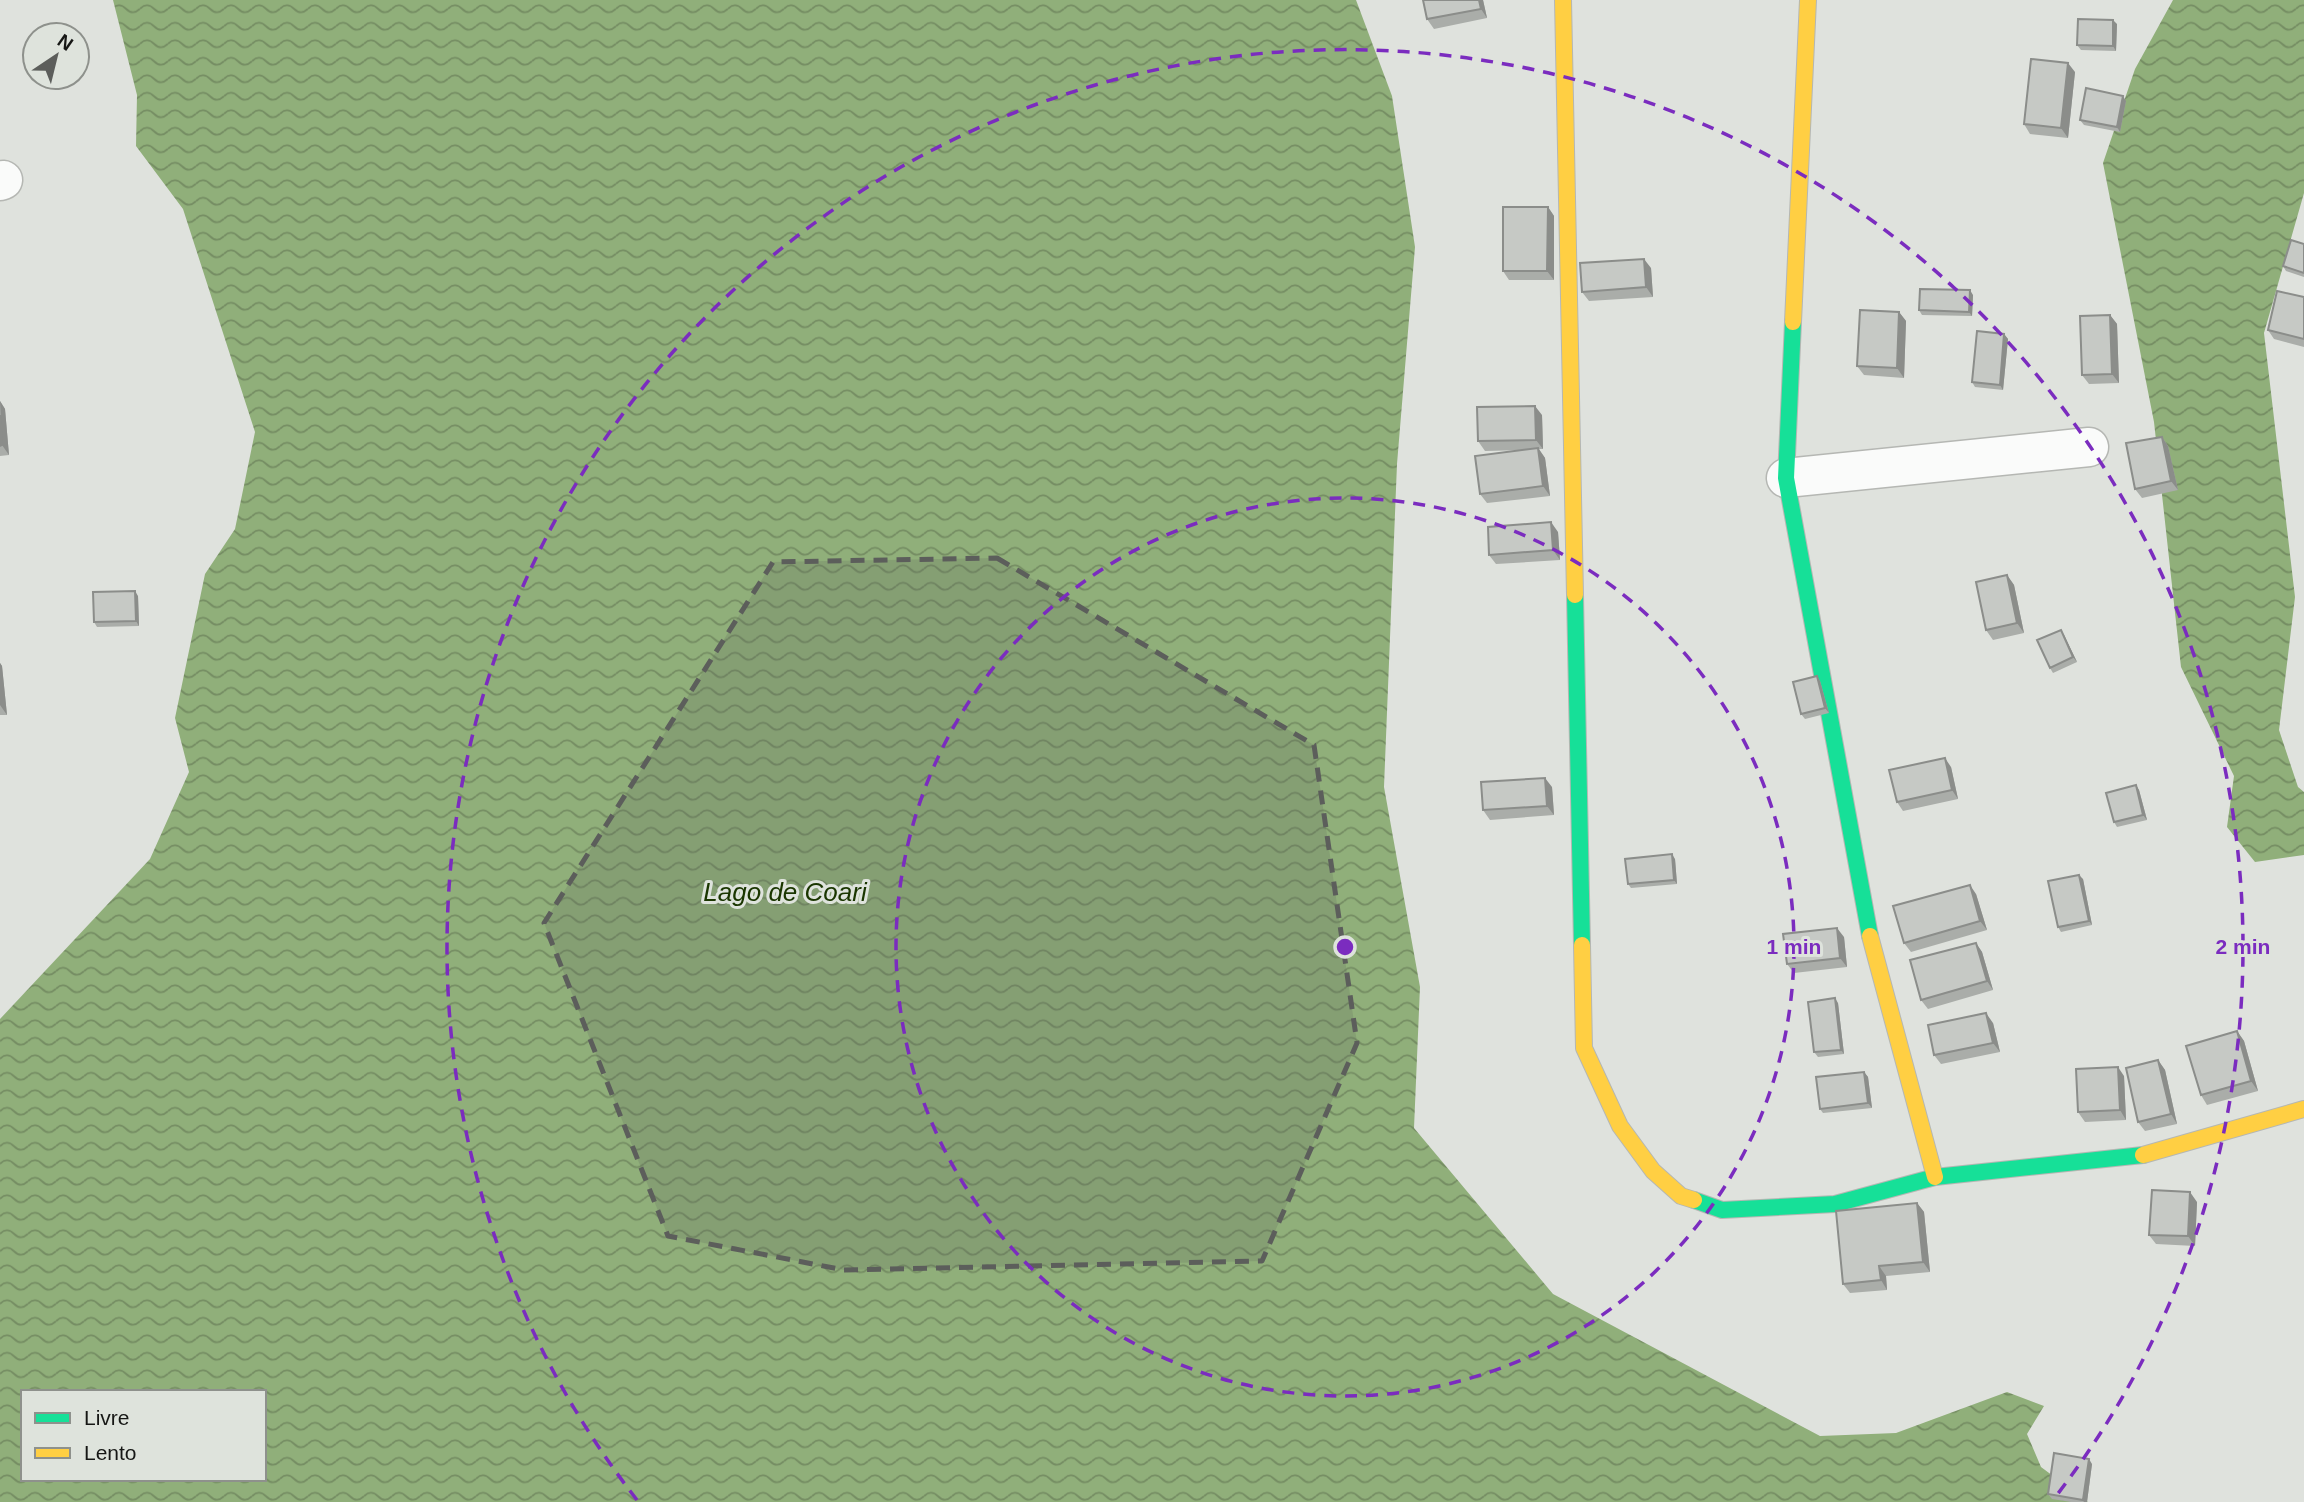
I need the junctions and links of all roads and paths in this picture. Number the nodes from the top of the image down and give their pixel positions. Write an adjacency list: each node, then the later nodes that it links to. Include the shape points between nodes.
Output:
1 (1563, 0): 6 (street, via 1584,1048 1620,1126 1653,1171 1681,1196 1722,1210 1835,1204)
2 (1808, 0): 4 (street)
3 (2089, 447): 4 (street)
4 (1786, 478): 6 (street, via 1868,928)
5 (2303, 1113): 6 (street, via 2145,1155)
6 (1935, 1177)

